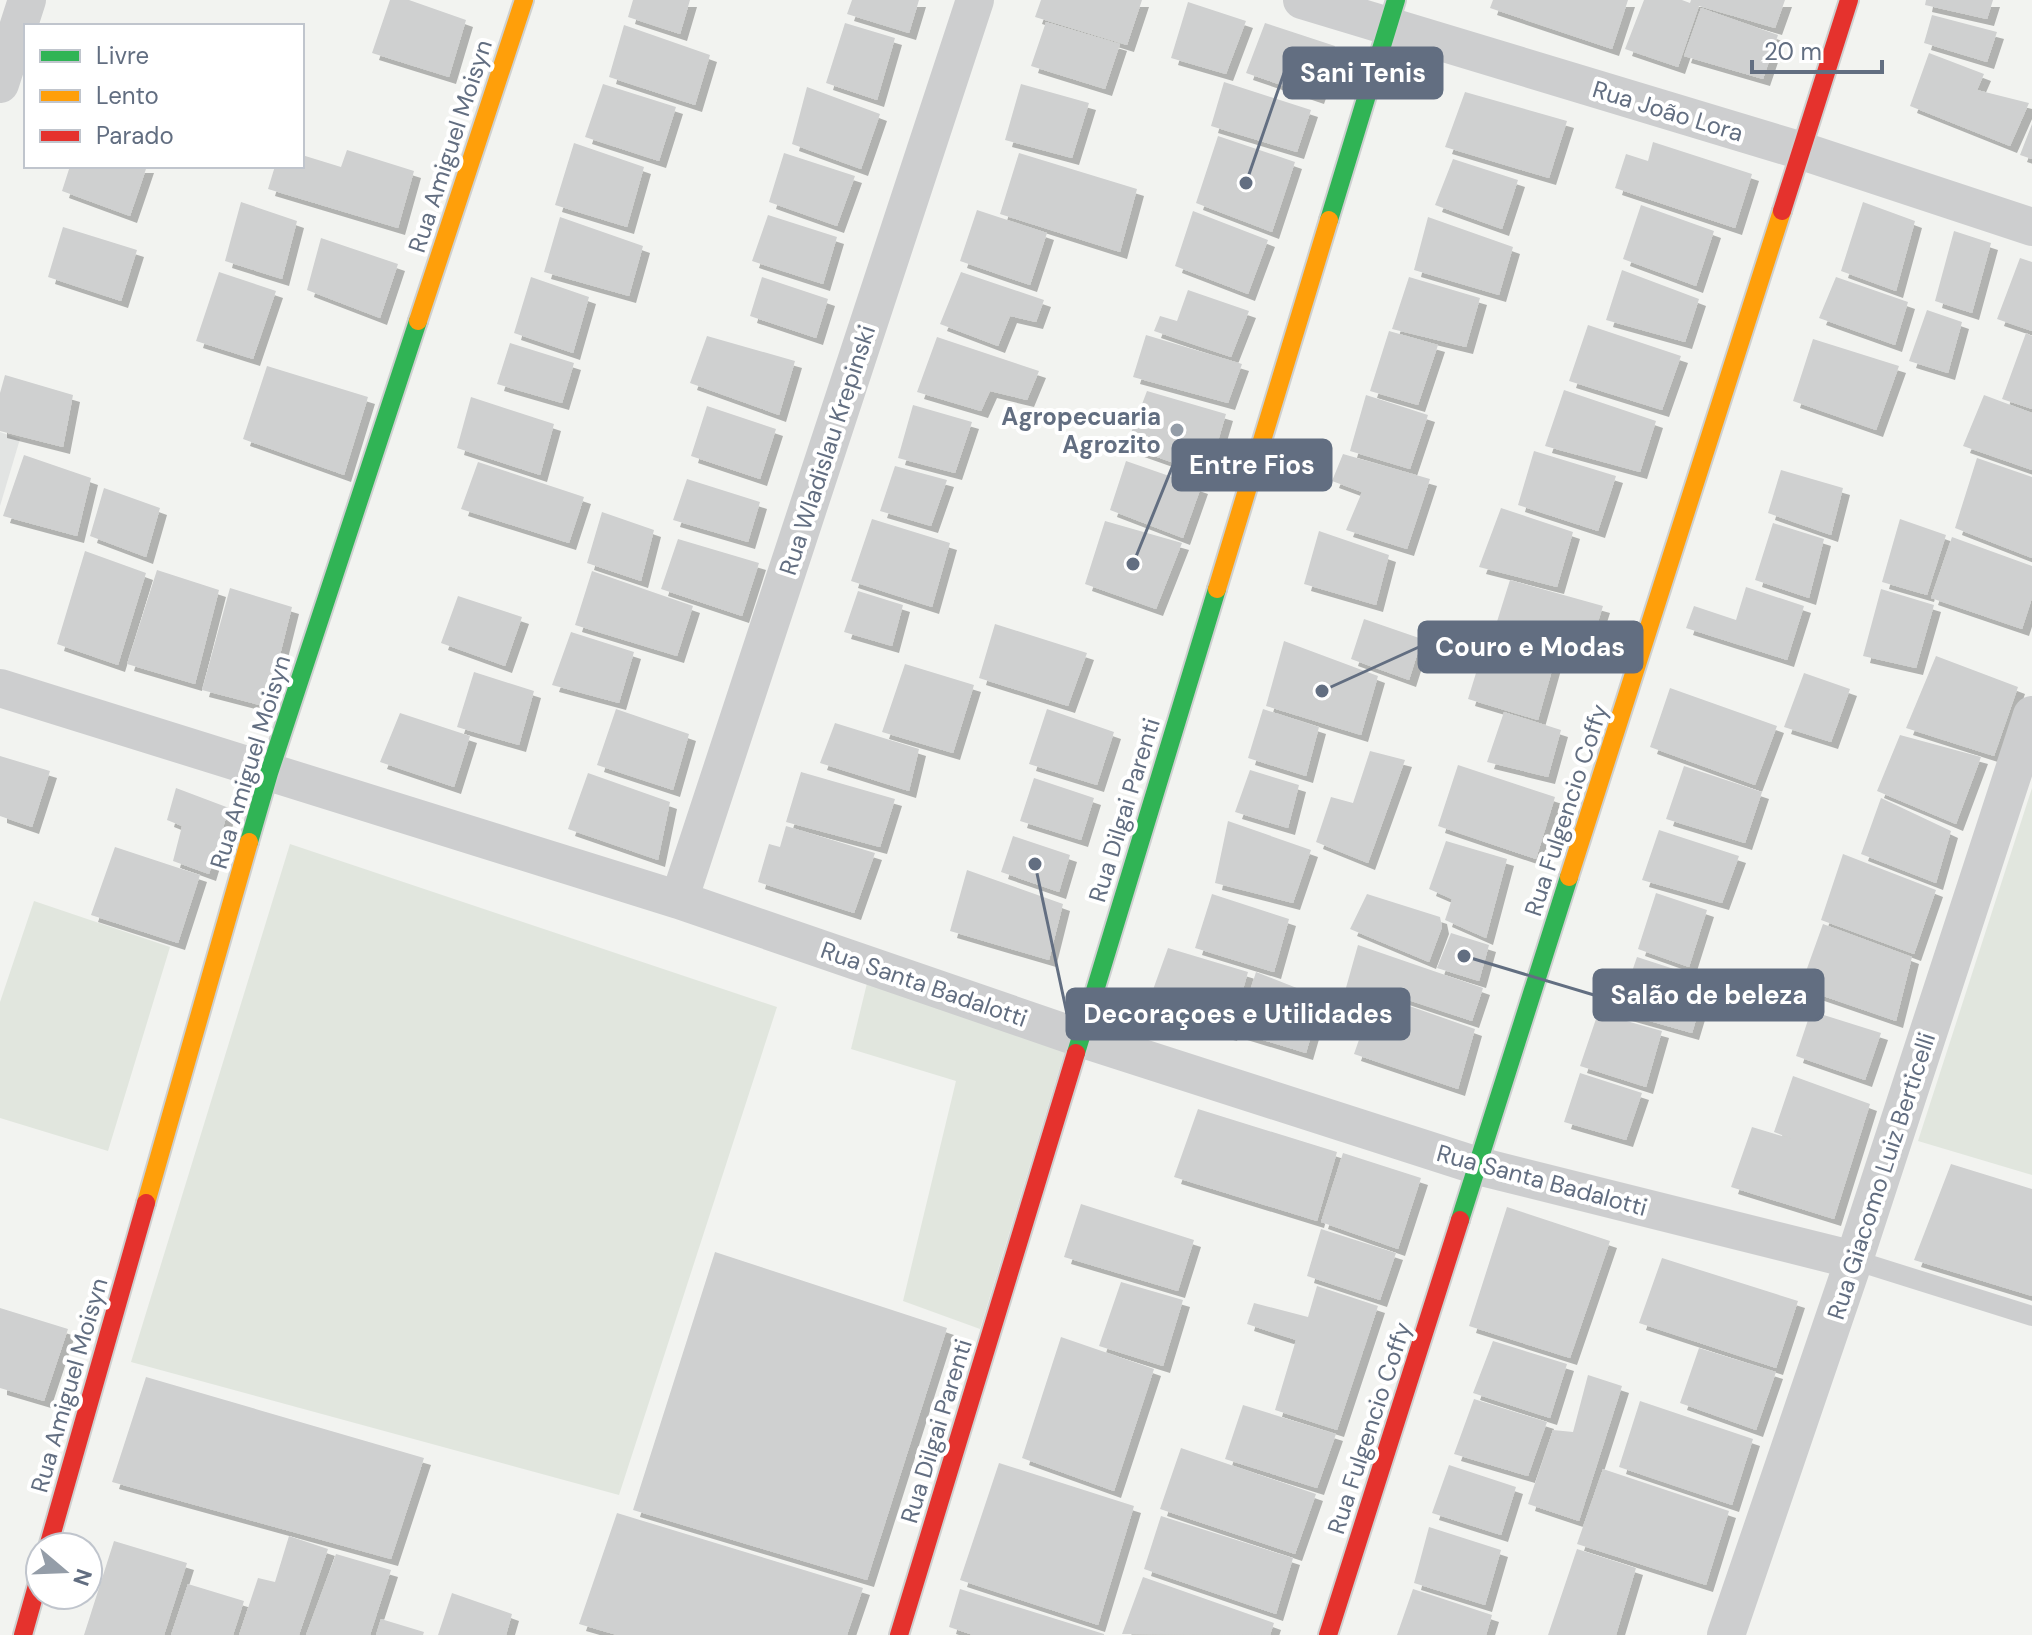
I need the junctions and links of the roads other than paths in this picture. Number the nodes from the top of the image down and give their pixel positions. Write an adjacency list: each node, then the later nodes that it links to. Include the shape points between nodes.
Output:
1 (27, 0): 7 (street)
2 (524, 0): 12 (street, Rua Amiguel Moisyn)
3 (975, 0): 13 (street, Rua Wladislau Krepinski)
4 (1302, 0): 6 (street, Rua João Lora)
5 (1849, 0): 8 (street, Rua Fulgencio Coffy)
6 (1391, 13): 8 (street, Rua João Lora); 14 (street, Rua Dilgai Parenti)
7 (0, 84)
8 (1802, 151): 9 (street, Rua João Lora); 15 (street, Rua Fulgencio Coffy)
9 (2032, 227)
10 (0, 688): 12 (street, Rua Santa Badalotti)
11 (2032, 715): 16 (street, Rua Giacomo Luiz Berticelli)
12 (269, 773): 13 (street, Rua Santa Badalotti); 18 (street, Rua Amiguel Moisyn)
13 (679, 900): 14 (street, Rua Santa Badalotti)
14 (1080, 1038): 15 (street, Rua Santa Badalotti); 21 (street, Rua Dilgai Parenti)
15 (1478, 1166): 16 (street, Rua Santa Badalotti); 22 (street, Rua Fulgencio Coffy)
16 (1854, 1260): 17 (lane); 23 (street, Rua Giacomo Luiz Berticelli)
17 (2032, 1316)
18 (53, 1531)
19 (30, 1611): 20 (street)
20 (23, 1635)
21 (899, 1635)
22 (1328, 1635)
23 (1726, 1635)

